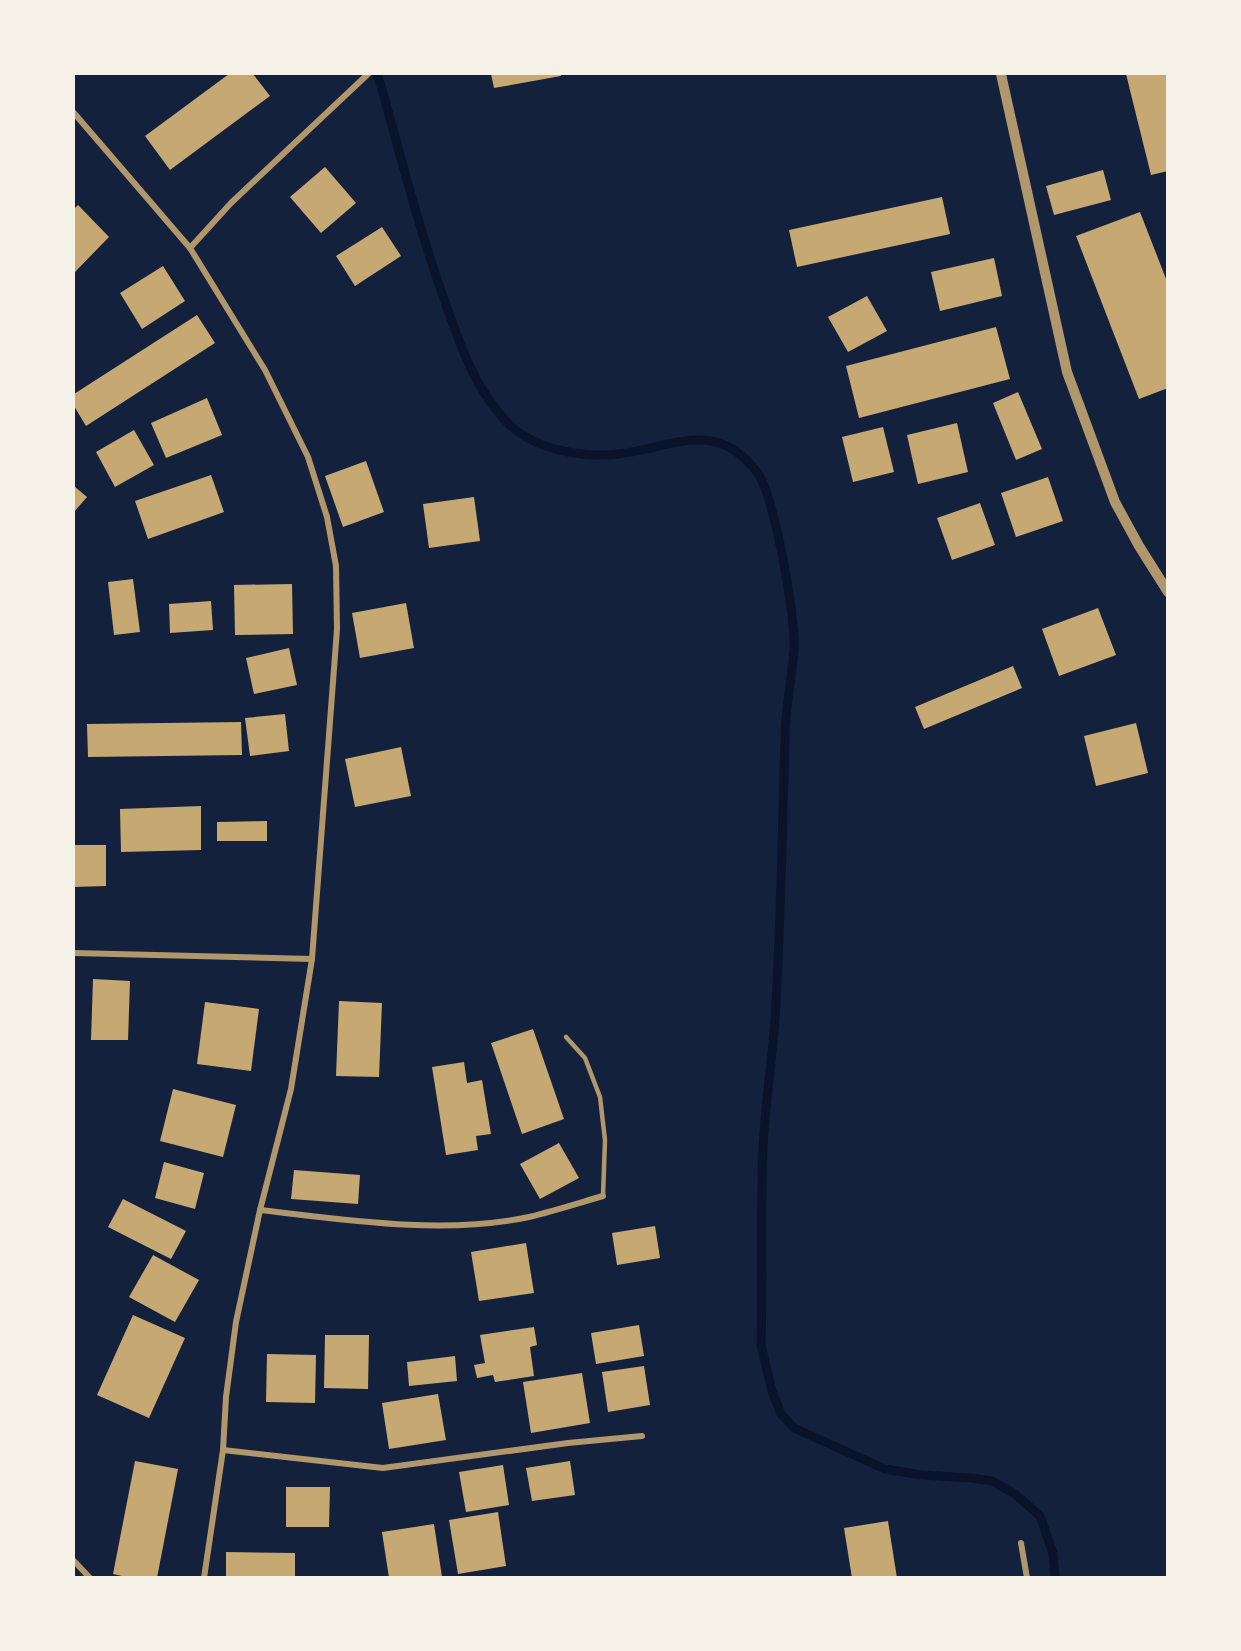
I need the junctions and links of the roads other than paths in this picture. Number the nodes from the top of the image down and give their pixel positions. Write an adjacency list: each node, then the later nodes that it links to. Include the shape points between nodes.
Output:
1 (368, 74): 4 (street)
2 (1001, 74): 5 (street, via 1067,372 1115,502)
3 (74, 113): 4 (street)
4 (190, 248): 7 (street, via 265,370 308,457 327,517 336,566 337,629)
5 (1167, 592)
6 (74, 953): 7 (street)
7 (312, 959): 10 (street, via 291,1089)
8 (566, 1037): 9 (lane, via 585,1058 600,1097 605,1140)
9 (603, 1196): 10 (street, via 528,1217 460,1224 384,1223)
10 (260, 1210): 12 (street, via 236,1322)
11 (642, 1436): 12 (street, via 383,1468)
12 (223, 1450): 16 (street)
13 (1021, 1543): 17 (street)
14 (74, 1561): 15 (street)
15 (90, 1578)
16 (204, 1578)
17 (1027, 1578)

